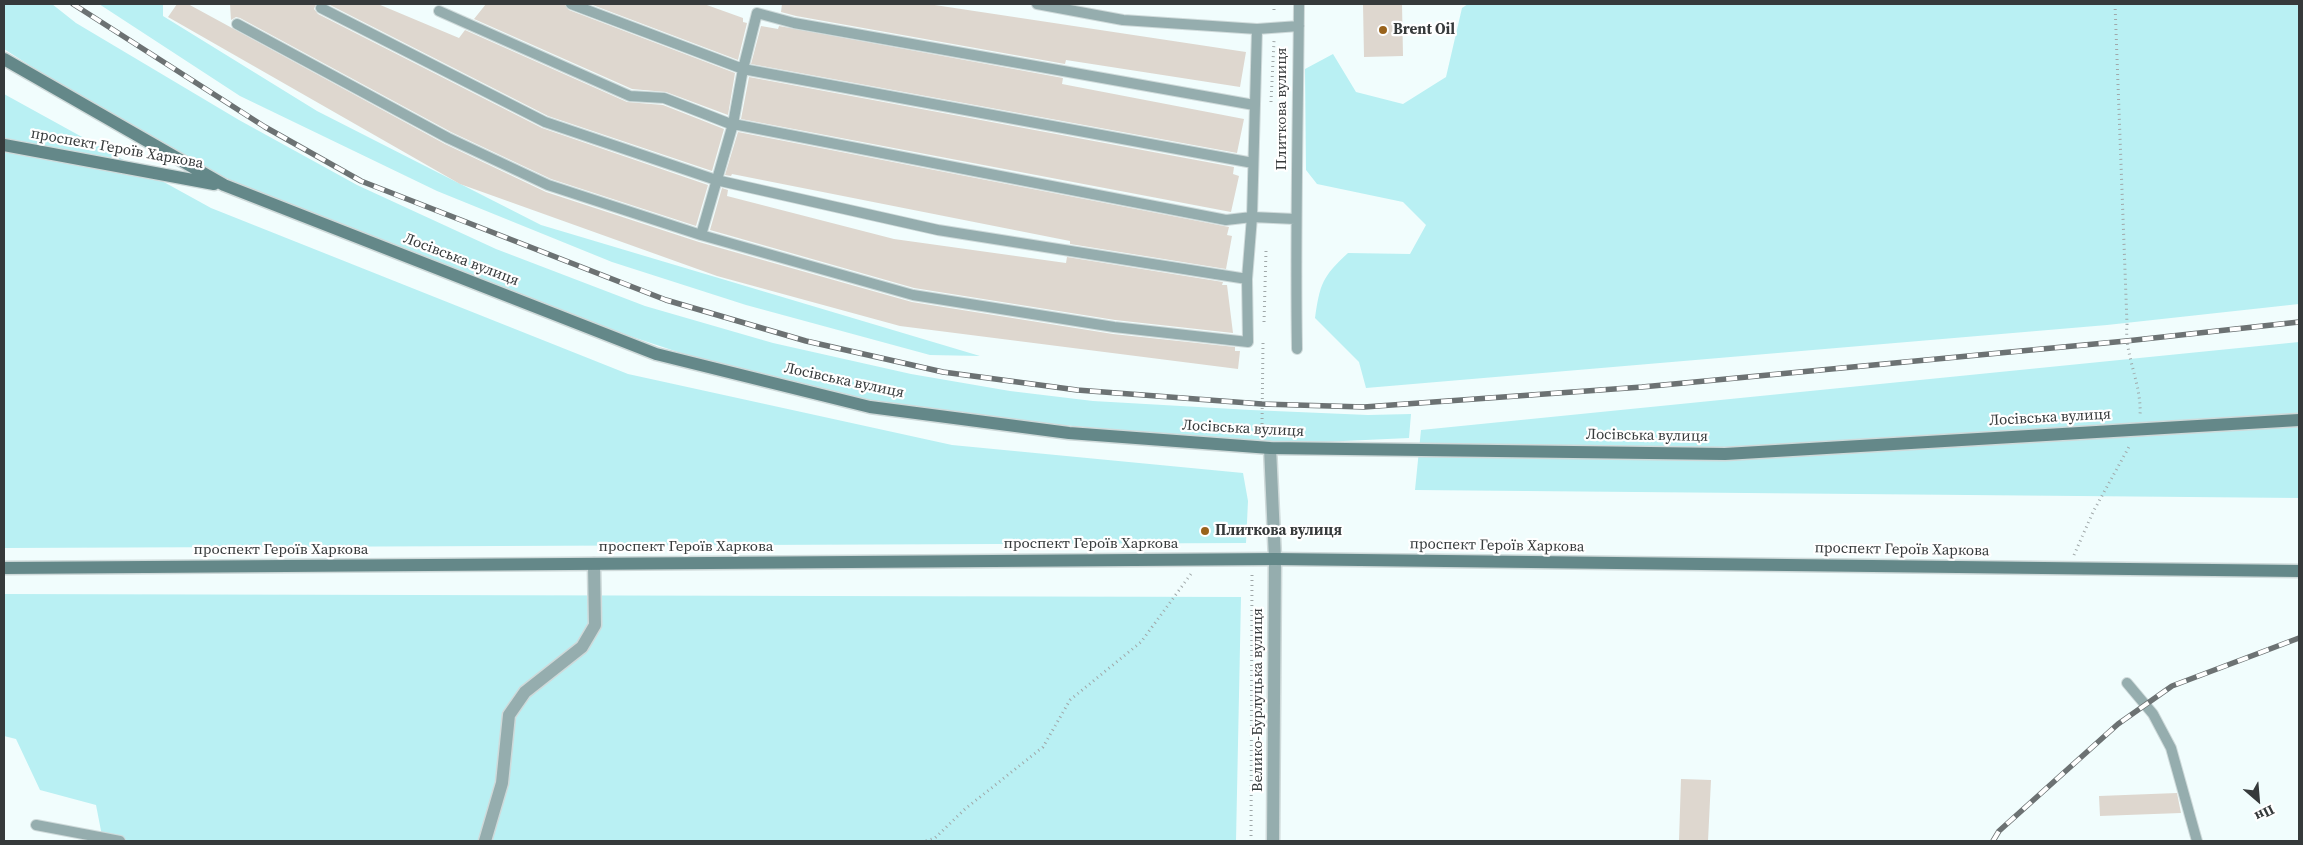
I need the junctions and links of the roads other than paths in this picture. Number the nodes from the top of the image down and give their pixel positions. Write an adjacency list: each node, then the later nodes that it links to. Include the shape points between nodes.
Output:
1 (571, 4): 10 (lane)
2 (1036, 4): 8 (lane, via 1123,20)
3 (1299, 4): 7 (lane, Плиткова вулиця)
4 (321, 8): 15 (lane, via 545,122)
5 (439, 11): 12 (lane, via 630,96 664,98)
6 (237, 24): 19 (lane, via 448,138 548,185)
7 (1299, 26): 8 (lane); 18 (lane, Плиткова вулиця)
8 (1257, 28): 11 (lane)
9 (4, 59): 16 (main road)
10 (743, 69): 11 (lane, via 757,13 794,24); 12 (lane); 14 (lane)
11 (1254, 105): 14 (lane)
12 (733, 124): 15 (lane); 17 (lane, via 1226,220)
13 (4, 145): 16 (main road, проспект Героїв Харкова)
14 (1252, 163): 17 (lane)
15 (716, 180): 19 (lane); 20 (lane, via 938,230)
16 (224, 185): 23 (main road, Лосівська вулиця, via 656,354 870,406 1069,433)
17 (1252, 216): 18 (lane); 20 (lane)
18 (1295, 219): 21 (lane, Плиткова вулиця)
19 (701, 235): 20 (lane, via 913,296 1114,327 1248,342)
20 (1247, 279)
21 (1297, 349)
22 (2299, 420): 23 (main road, Лосівська вулиця, via 1725,454)
23 (1270, 448): 24 (street)
24 (1275, 559): 25 (main road, проспект Героїв Харкова); 27 (main road, проспект Героїв Харкова); 32 (street, Велико-Бурлуцька вулиця)
25 (594, 564): 26 (main road, проспект Героїв Харкова); 31 (street, via 595,624 582,647 525,692 509,715 502,783)
26 (4, 568)
27 (2299, 571)
28 (2127, 684): 33 (lane, via 2153,714 2171,748)
29 (36, 825): 30 (lane)
30 (120, 841)
31 (485, 841)
32 (1273, 841)
33 (2197, 841)

